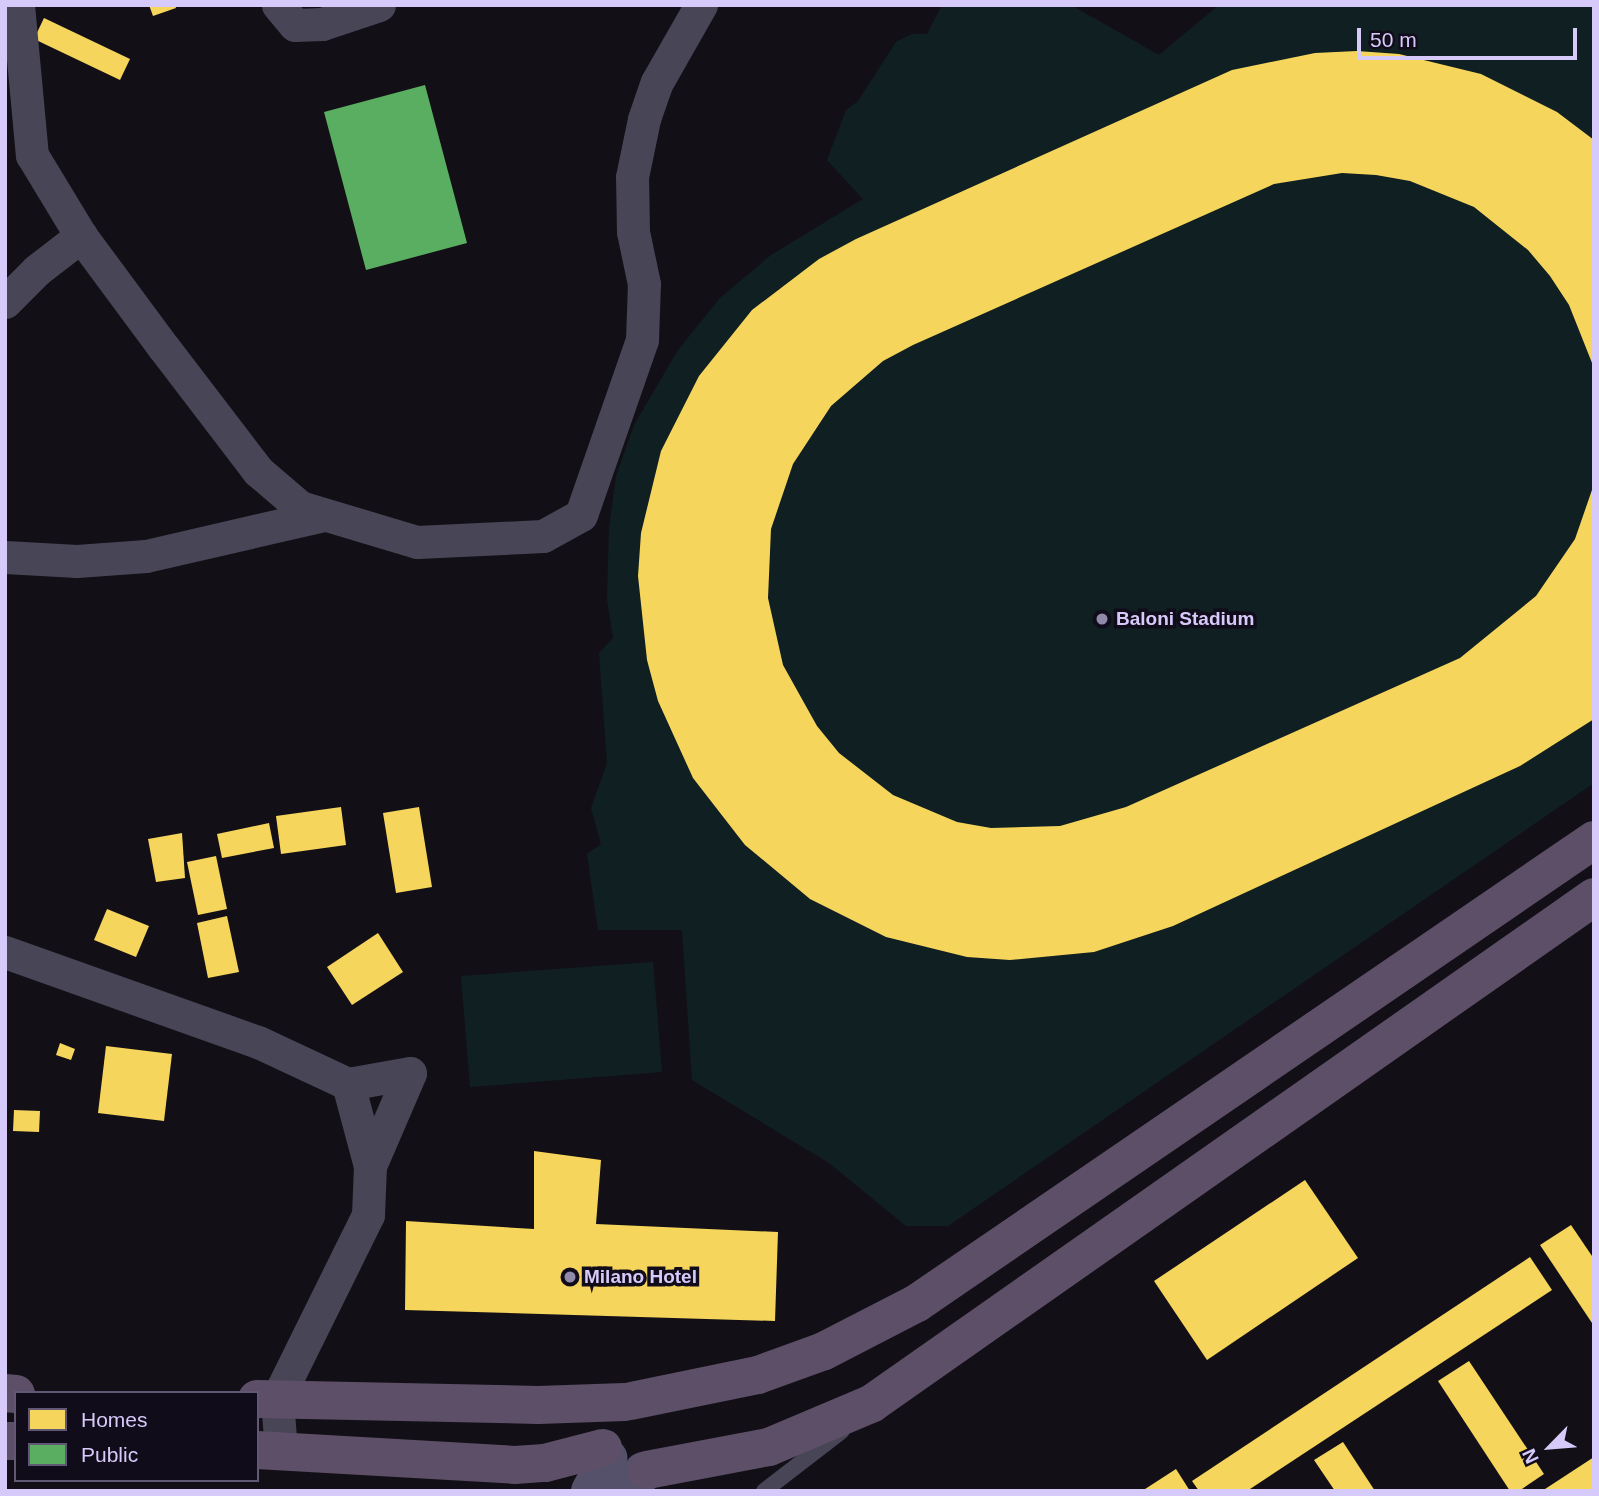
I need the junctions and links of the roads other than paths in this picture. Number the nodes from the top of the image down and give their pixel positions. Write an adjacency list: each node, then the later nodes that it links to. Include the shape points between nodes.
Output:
1 (278, 5): 2 (street, via 295,26 322,24)
2 (379, 5)
3 (701, 5): 8 (street, via 657,82 644,119 632,177 633,232 645,284 642,340 580,515 543,536 417,542)
4 (14, 15): 5 (street)
5 (18, 159): 6 (street)
6 (81, 236): 7 (street); 8 (street, via 258,471 300,507)
7 (5, 302)
8 (324, 515): 9 (street, via 146,556 78,561)
9 (5, 557)
10 (1594, 840): 16 (main road, via 917,1303 824,1351 758,1375)
11 (1594, 897): 17 (main road)
12 (5, 953): 13 (street, via 258,1042)
13 (348, 1084): 14 (street); 14 (street, via 410,1073)
14 (370, 1166): 15 (street, via 368,1215)
15 (267, 1399): 16 (main road, via 538,1405); 18 (street)
16 (628, 1401): 20 (main road, via 615,1408 602,1426); 21 (main road, via 661,1411 671,1430 668,1451)
17 (871, 1404): 21 (main road, via 769,1447); 23 (lane)
18 (269, 1450): 19 (main road)
19 (514, 1465): 20 (main road); 22 (main road, via 552,1476)
20 (600, 1466): 21 (main road)
21 (640, 1477)
22 (566, 1491)
23 (764, 1491)

